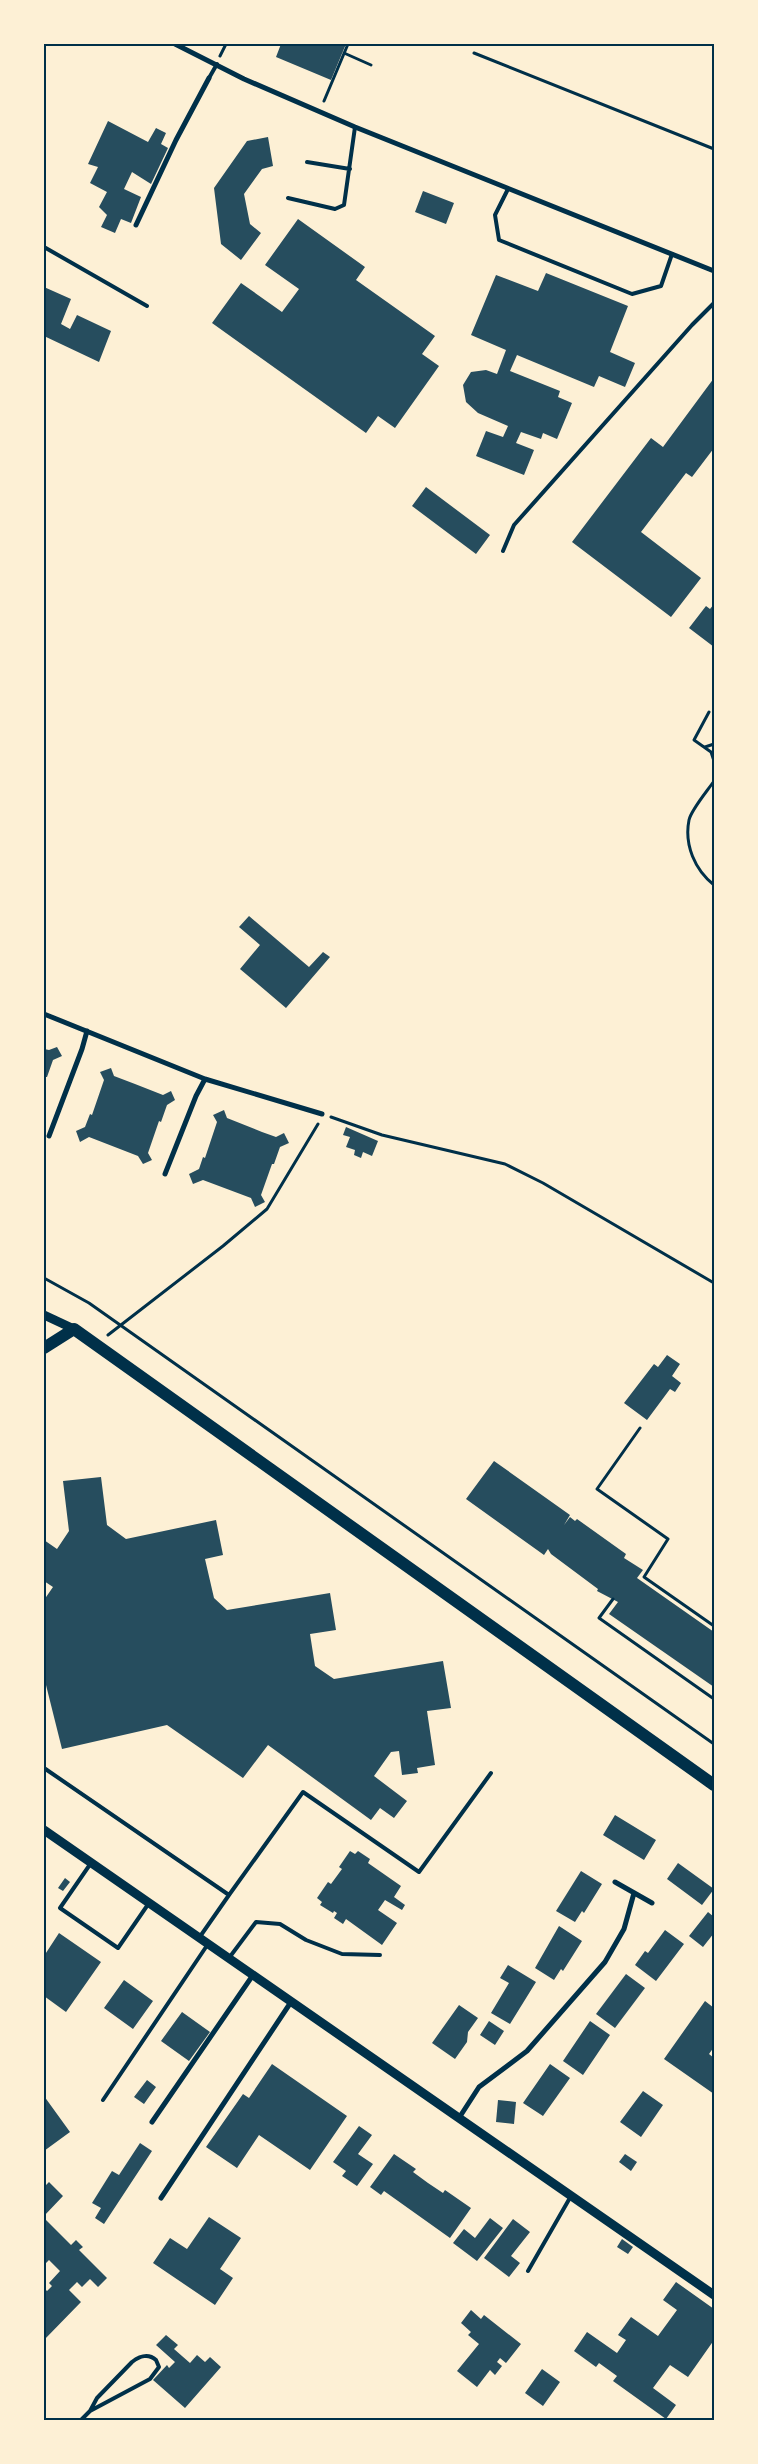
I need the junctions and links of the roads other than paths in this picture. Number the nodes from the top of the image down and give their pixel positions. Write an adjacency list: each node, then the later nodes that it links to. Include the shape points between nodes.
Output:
1 (175, 44): 2 (street)
2 (217, 64): 3 (lane); 4 (street)
3 (209, 78): 9 (street)
4 (355, 127): 6 (lane); 7 (street)
5 (307, 162): 6 (lane)
6 (350, 169): 8 (lane, via 344,205 335,209)
7 (508, 189): 11 (street); 11 (lane, via 495,215 499,240 632,294 661,286)
8 (288, 198)
9 (136, 224)
10 (44, 247): 14 (lane)
11 (672, 254): 12 (street)
12 (714, 271)
13 (714, 303): 15 (lane, via 514,526)
14 (146, 306)
15 (503, 551)
16 (44, 1014): 17 (street)
17 (87, 1031): 18 (street); 20 (street)
18 (205, 1078): 19 (street); 21 (street)
19 (322, 1114)
20 (49, 1136)
21 (165, 1174)
22 (44, 1315): 23 (street)
23 (74, 1329): 24 (main road); 27 (main road)
24 (44, 1348)
25 (44, 1768): 32 (lane)
26 (491, 1772): 32 (lane, via 419,1872 303,1792)
27 (714, 1785)
28 (44, 1830): 29 (street)
29 (91, 1863): 34 (street); 34 (lane, via 60,1908 118,1948)
30 (615, 1882): 31 (street)
31 (634, 1892): 33 (street); 42 (street, via 624,1929 604,1962 527,2051 479,2087)
32 (229, 1895): 35 (lane)
33 (652, 1902)
34 (149, 1903): 35 (street)
35 (199, 1938): 36 (street)
36 (208, 1944): 38 (street); 41 (lane)
37 (380, 1954): 38 (lane, via 342,1954 306,1940 280,1924 256,1922)
38 (229, 1958): 39 (street)
39 (253, 1975): 40 (street); 43 (street)
40 (291, 2002): 42 (street); 45 (street)
41 (103, 2100)
42 (459, 2118): 44 (street)
43 (152, 2122)
44 (571, 2196): 46 (lane); 47 (street)
45 (161, 2198)
46 (528, 2271)
47 (714, 2295)
48 (90, 2411): 48 (lane, via 150,2379 159,2367 156,2360 146,2355 132,2362 97,2398); 49 (lane)
49 (81, 2420)

